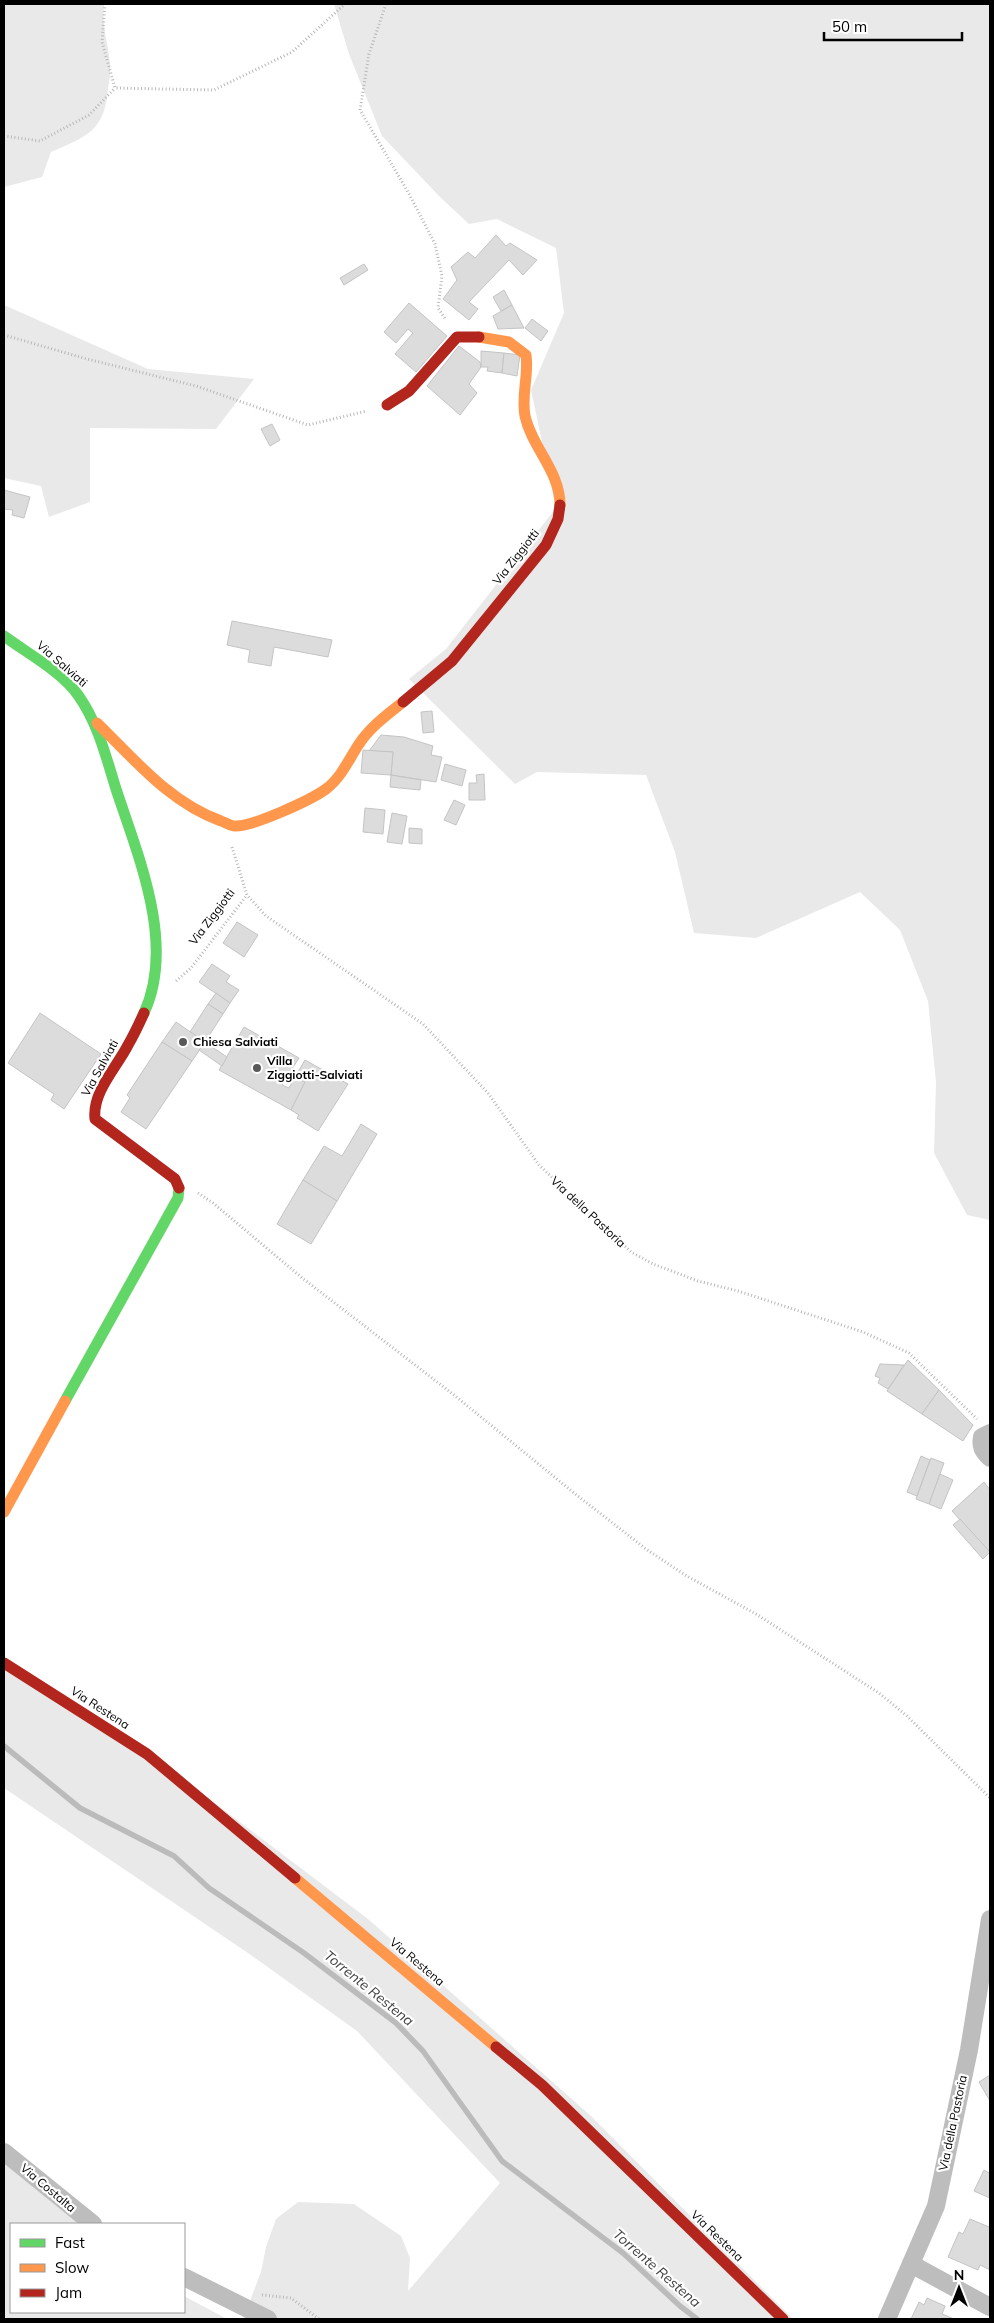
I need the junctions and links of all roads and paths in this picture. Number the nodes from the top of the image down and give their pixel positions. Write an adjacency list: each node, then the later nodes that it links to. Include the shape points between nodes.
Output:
1 (105, 4): 4 (path, via 102,42)
2 (345, 4): 4 (path, via 292,52 214,90)
3 (386, 4): 7 (path, via 369,54 360,110 435,244 442,276 438,308)
4 (115, 88): 5 (path, via 89,115 40,141)
5 (4, 136)
6 (4, 335): 8 (path, via 204,389 308,424 348,417)
7 (458, 337): 8 (street, via 410,392); 11 (street, Via Ziggiotti, via 507,341 524,351 527,357 523,396 526,420 555,475 559,491 560,510 555,528 546,545 452,661 382,719 360,742 342,772 326,789 282,812)
8 (387, 405)
9 (4, 636): 10 (street, Via Salviati, via 77,693)
10 (93, 718): 11 (street, via 162,787 207,816); 14 (street, Via Salviati, via 148,885 156,945 156,973 148,1004 102,1089 94,1110 95,1119 175,1179 179,1188)
11 (235, 826): 12 (path, Via Ziggiotti, via 231,842)
12 (247, 895): 13 (path, Via Ziggiotti, via 191,968); 15 (path, Via della Pastoria, via 266,916 424,1024 488,1093 539,1165 631,1252 698,1281 863,1332 909,1353)
13 (170, 986)
14 (178, 1198): 17 (street); 19 (path, via 185,1192 202,1194 301,1277 625,1533 685,1574 756,1614 879,1693 907,1716)
15 (986, 1428): 16 (street, via 980,1444)
16 (990, 1458)
17 (4, 1512)
18 (4, 1662): 30 (street, Via Restena, via 147,1754 527,2072)
19 (990, 1798)
20 (990, 1919): 21 (street, Via della Pastoria)
21 (984, 1999): 24 (street, Via della Pastoria, via 936,2206)
22 (4, 2152): 23 (street, Via Costalta)
23 (92, 2223)
24 (911, 2264): 27 (street); 31 (street, Via della Pastoria)
25 (185, 2278): 28 (street)
26 (259, 2295): 29 (path, via 291,2298)
27 (990, 2307)
28 (268, 2319)
29 (319, 2319)
30 (783, 2319)
31 (887, 2319)

